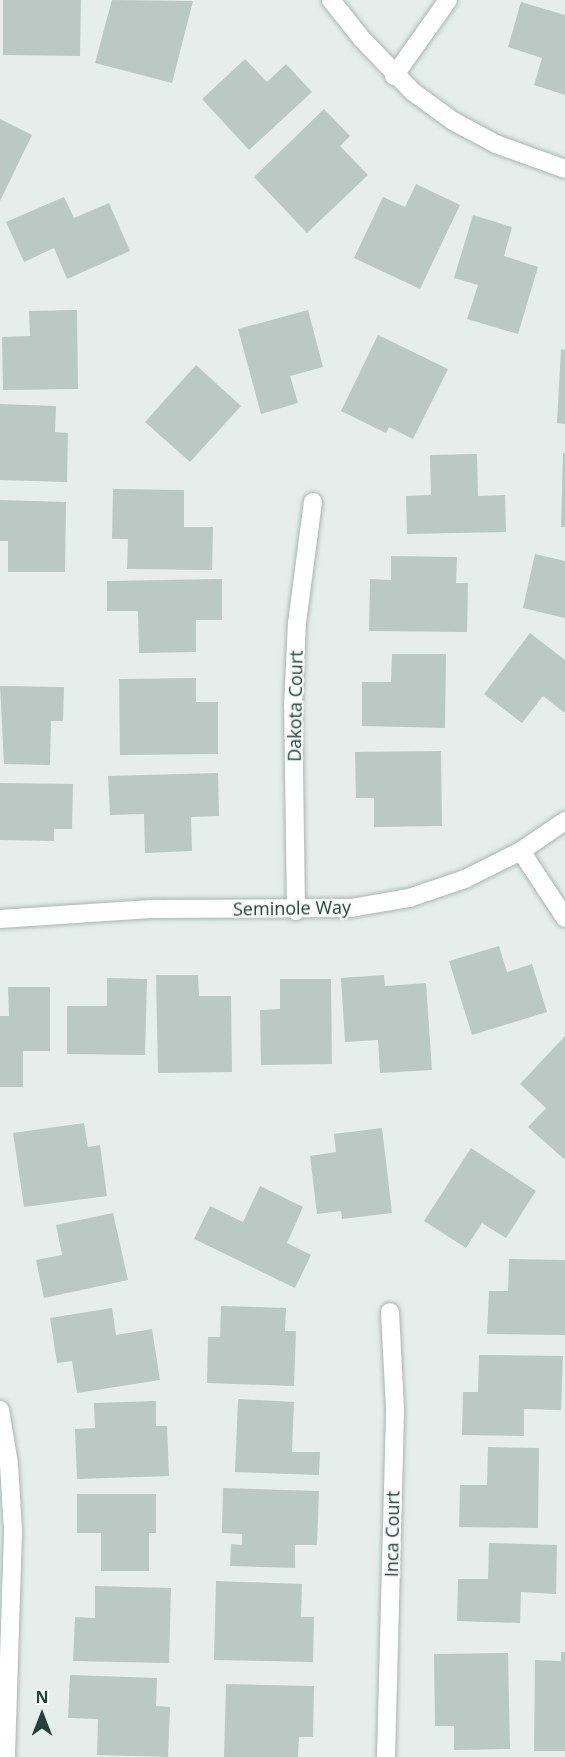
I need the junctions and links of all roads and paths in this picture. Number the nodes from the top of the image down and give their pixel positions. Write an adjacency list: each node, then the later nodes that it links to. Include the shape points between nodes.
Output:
1 (331, 0): 3 (street)
2 (448, 0): 3 (street)
3 (394, 76): 4 (street, via 470,130 496,144)
4 (565, 169)
5 (313, 502): 8 (street, Dakota Court, via 297,623 293,707)
6 (565, 821): 7 (street, Seminole Way)
7 (521, 851): 8 (street, Seminole Way, via 465,879 409,898 351,908); 9 (street)
8 (296, 911): 10 (street, Seminole Way, via 151,909)
9 (565, 918)
10 (0, 919)
11 (390, 1312): 14 (street, Inca Court, via 395,1408)
12 (0, 1410): 13 (street, via 14,1532)
13 (6, 1757)
14 (386, 1757)

